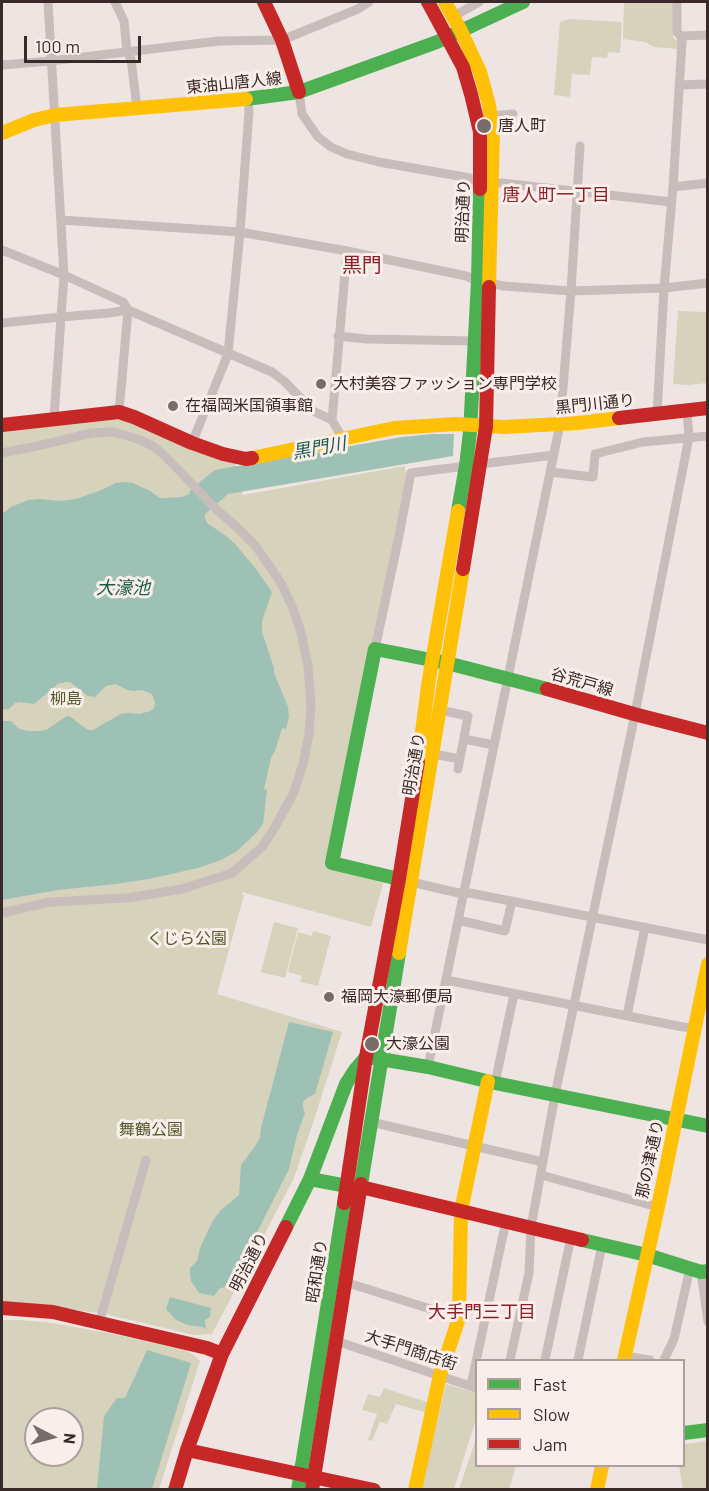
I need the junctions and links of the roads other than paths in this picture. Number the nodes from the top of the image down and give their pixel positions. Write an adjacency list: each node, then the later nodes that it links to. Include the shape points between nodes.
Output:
1 (48, 2): 19 (street)
2 (115, 2): 18 (street, via 124,21)
3 (264, 2): 17 (street)
4 (369, 2): 10 (street)
5 (428, 2): 16 (street, 明治通り)
6 (445, 2): 12 (street, 明治通り)
7 (480, 2): 12 (street)
8 (523, 2): 11 (street, 東油山唐人線)
9 (677, 2): 15 (street, via 677,32)
10 (357, 5): 17 (street)
11 (501, 6): 13 (street, 東油山唐人線)
12 (454, 16): 13 (street, 明治通り)
13 (462, 31): 16 (street, 東油山唐人線); 28 (street, 明治通り, via 480,72)
14 (708, 35): 15 (street)
15 (681, 36): 22 (street)
16 (448, 37): 23 (street, 東油山唐人線); 31 (street, 明治通り, via 476,110)
17 (282, 40): 18 (street); 23 (street)
18 (128, 52): 19 (street); 25 (street)
19 (50, 61): 20 (street); 27 (street)
20 (2, 65)
21 (708, 84): 22 (street)
22 (679, 85): 33 (street)
23 (299, 92): 24 (street, 東油山唐人線); 31 (street, via 302,114 318,137 331,147 379,162)
24 (248, 99): 25 (street, 東油山唐人線); 37 (street)
25 (137, 108): 27 (street, 東油山唐人線)
26 (513, 114): 28 (street)
27 (55, 115): 29 (street, 東油山唐人線); 36 (street)
28 (491, 116): 31 (street, 明治通り, via 493,131)
29 (2, 133)
30 (580, 146): 34 (street)
31 (486, 183): 34 (street); 41 (street, 明治通り)
32 (708, 183): 33 (street)
33 (673, 187): 35 (street)
34 (577, 192): 35 (street); 44 (street)
35 (671, 202): 43 (street)
36 (62, 220): 37 (street); 40 (street)
37 (240, 232): 39 (street); 50 (street)
38 (2, 250): 40 (street)
39 (347, 251): 41 (street); 48 (street)
40 (64, 275): 45 (street, via 123,302); 46 (street)
41 (483, 282): 44 (street); 49 (street, 明治通り); 60 (street, 明治通り)
42 (708, 283): 43 (street)
43 (664, 288): 44 (street); 54 (street)
44 (571, 291): 57 (street)
45 (128, 310): 46 (street); 50 (street); 53 (street)
46 (61, 317): 47 (street); 55 (street)
47 (2, 323)
48 (338, 336): 49 (street); 56 (street)
49 (474, 341): 59 (street, 明治通り)
50 (228, 354): 56 (street, via 272,372 313,411); 64 (street)
51 (708, 408): 52 (street, 黒門川通り)
52 (687, 411): 54 (street, 黒門川通り); 62 (street)
53 (119, 412): 55 (street); 64 (street, 黒門川通り)
54 (657, 414): 57 (street, 黒門川通り)
55 (54, 418): 58 (street)
56 (332, 420): 63 (street)
57 (560, 424): 60 (street, 黒門川通り); 66 (street)
58 (2, 425)
59 (470, 429): 60 (street, 黒門川通り); 63 (street, 黒門川通り, via 456,424 427,424); 67 (street, 明治通り)
60 (486, 430): 67 (street, 明治通り)
61 (708, 436): 62 (street)
62 (689, 437): 68 (street, via 643,442 595,454 593,477); 74 (street)
63 (343, 439): 64 (street, 黒門川通り, via 246,459)
64 (192, 443)
65 (2, 453): 82 (street, via 91,433 113,432 154,447 255,545 285,591 301,632 311,706 309,734 294,792 262,847 232,873 182,889 126,898 50,902)
66 (554, 454): 67 (street); 68 (street)
67 (474, 462): 69 (street, via 411,473); 70 (street, 明治通り); 71 (street, 明治通り)
68 (550, 472): 72 (street)
69 (375, 649): 70 (street, 谷荒戸線); 79 (street, via 332,862)
70 (432, 660): 71 (street, 谷荒戸線); 79 (street, 明治通り)
71 (447, 663): 72 (street, 谷荒戸線); 73 (street, 明治通り)
72 (508, 678): 74 (street, 谷荒戸線); 77 (street)
73 (440, 710): 76 (street, via 468,716); 78 (street, 明治通り)
74 (634, 714): 75 (street, 谷荒戸線); 83 (street)
75 (708, 733)
76 (464, 739): 77 (street); 78 (street, via 459,764)
77 (494, 745): 80 (street)
78 (433, 754): 79 (street, 明治通り)
79 (405, 881): 80 (street); 94 (street, 明治通り); 95 (street, 明治通り, via 400,950)
80 (463, 894): 81 (street); 84 (street)
81 (512, 901): 83 (street); 84 (street, via 505,931)
82 (2, 913)
83 (592, 917): 85 (street); 90 (street)
84 (458, 920): 88 (street)
85 (645, 927): 86 (street); 92 (street)
86 (708, 940)
87 (708, 964): 91 (street, 那の津通り)
88 (446, 980): 89 (street); 96 (street)
89 (514, 994): 90 (street); 97 (street)
90 (573, 1006): 92 (street); 98 (street)
91 (703, 1014): 93 (street, 那の津通り)
92 (627, 1016): 93 (street)
93 (695, 1028): 99 (street, 那の津通り)
94 (366, 1057): 95 (street); 106 (street, 明治通り, via 346,1084); 107 (street, 昭和通り)
95 (381, 1059): 96 (street); 100 (street, 昭和通り)
96 (428, 1067): 97 (street)
97 (492, 1082): 98 (street); 102 (street)
98 (555, 1095): 99 (street); 104 (street)
99 (675, 1119): 101 (street); 108 (street, 那の津通り)
100 (371, 1122): 102 (street); 107 (street, 昭和通り)
101 (708, 1126)
102 (474, 1146): 104 (street); 109 (street)
103 (146, 1160): 120 (street)
104 (543, 1162): 105 (street)
105 (541, 1175): 108 (street); 111 (street)
106 (310, 1179): 107 (street); 122 (street, 明治通り)
107 (354, 1186): 109 (street); 116 (street, 昭和通り); 135 (street, 昭和通り)
108 (658, 1207): 114 (street, 那の津通り)
109 (461, 1211): 110 (street); 118 (street)
110 (506, 1221): 111 (street); 124 (street)
111 (531, 1227): 112 (street); 125 (street, via 529,1272)
112 (571, 1237): 113 (street); 126 (street)
113 (602, 1245): 114 (street); 127 (street)
114 (647, 1255): 115 (street); 123 (street, 那の津通り)
115 (699, 1270): 119 (street); 128 (street)
116 (345, 1282): 118 (street); 121 (street, 昭和通り)
117 (2, 1308): 120 (street, via 53,1312)
118 (459, 1318): 129 (street)
119 (708, 1322)
120 (99, 1323): 122 (street)
121 (336, 1341): 129 (street, 大手門商店街); 135 (street, 昭和通り)
122 (222, 1354): 133 (street, 明治通り)
123 (624, 1358)
124 (479, 1359)
125 (510, 1359)
126 (544, 1359)
127 (578, 1359)
128 (664, 1359)
129 (440, 1375): 130 (street, 大手門商店街); 139 (street)
130 (474, 1387)
131 (708, 1431): 132 (street)
132 (685, 1433)
133 (187, 1450): 135 (street); 136 (street, 明治通り)
134 (602, 1467): 140 (street)
135 (309, 1480): 137 (street, 昭和通り); 138 (street)
136 (175, 1490)
137 (298, 1490)
138 (374, 1490)
139 (415, 1490)
140 (597, 1490)

